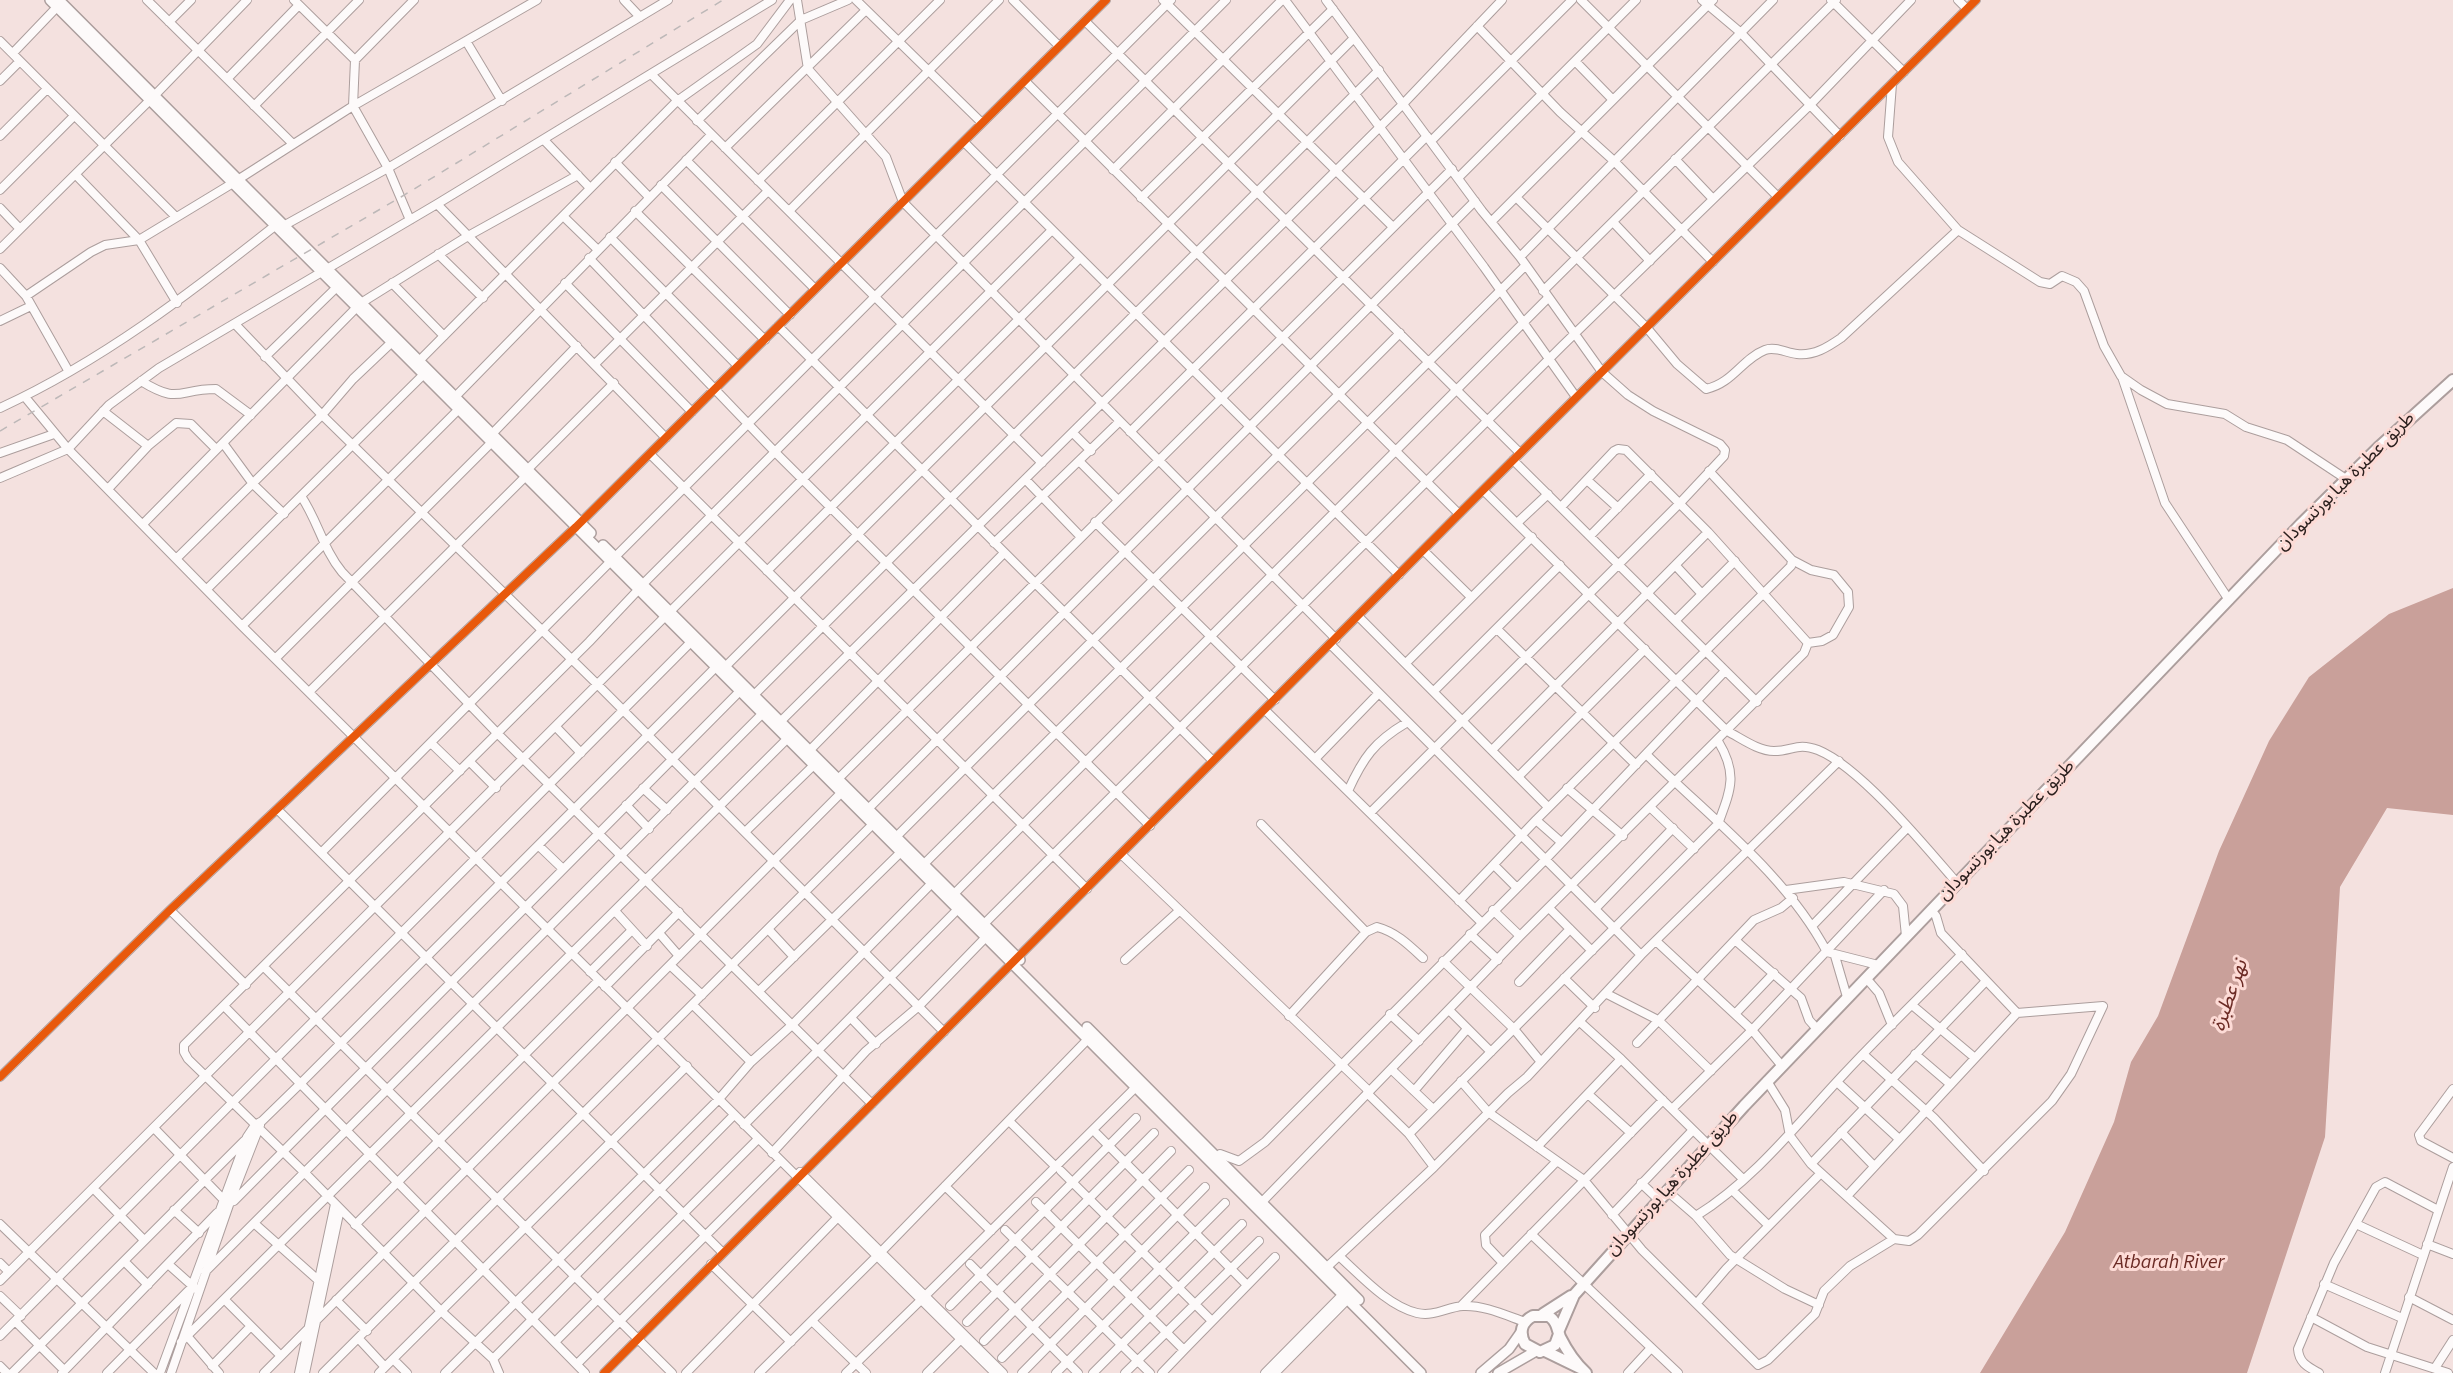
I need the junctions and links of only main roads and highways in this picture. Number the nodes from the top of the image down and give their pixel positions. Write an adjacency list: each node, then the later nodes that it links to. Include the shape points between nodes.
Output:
1 (50, 0): 2 (main road)
2 (61, 3): 3 (main road)
3 (323, 269): 4 (main road); 4 (main road, via 336,288)
4 (358, 305): 6 (main road, via 419,361); 6 (main road, via 458,410)
5 (2453, 380): 13 (highway, طريق عطبرة هيا بورتسودان, via 2346,479 1878,965 1708,1144)
6 (492, 438): 7 (main road)
7 (668, 614): 8 (main road); 8 (main road)
8 (721, 667): 9 (main road, via 781,721); 9 (main road, via 740,691)
9 (836, 781): 10 (main road)
10 (845, 790): 11 (main road, via 902,852); 11 (main road, via 869,808)
11 (1015, 960): 12 (main road); 12 (main road)
12 (1214, 1159): 19 (main road); 20 (main road, via 1262,1202)
13 (1574, 1295): 14 (highway); 16 (highway)
14 (1543, 1314): 15 (highway, via 1533,1316); 16 (highway, via 1553,1320)
15 (1523, 1327): 17 (highway, via 1525,1344); 21 (main road, via 1509,1349)
16 (1559, 1332): 17 (highway, via 1555,1345); 18 (highway)
17 (1540, 1351): 18 (highway); 22 (main road)
18 (1583, 1371)
19 (1422, 1373)
20 (1430, 1373)
21 (1481, 1373)
22 (1498, 1373)

